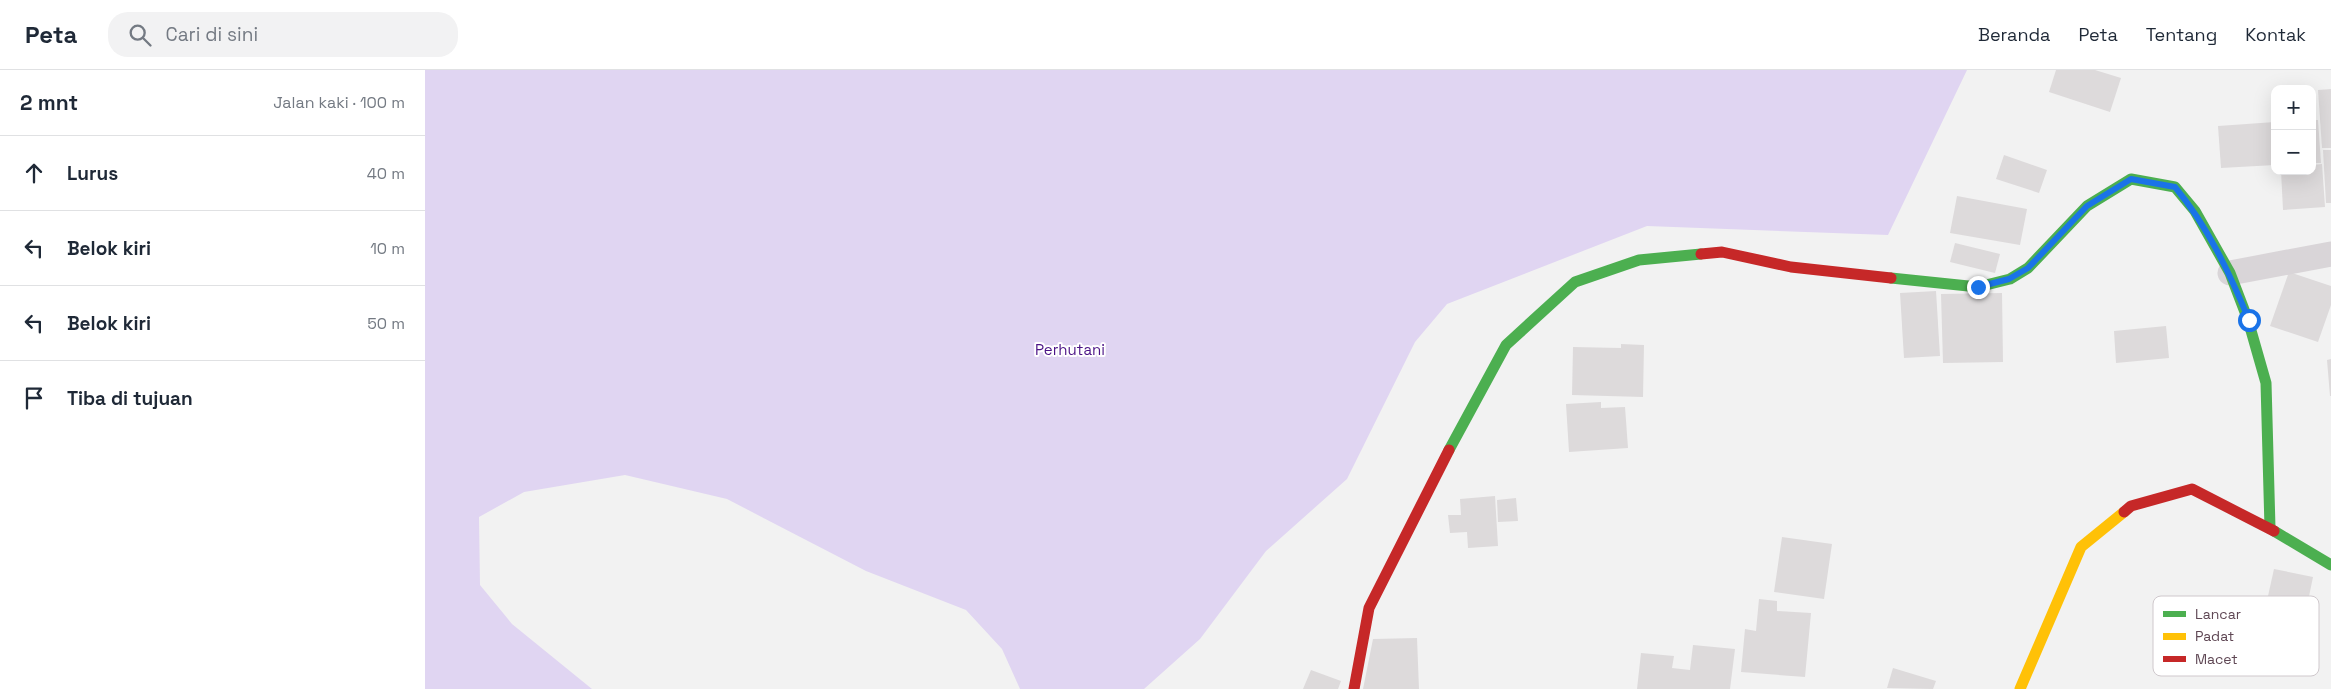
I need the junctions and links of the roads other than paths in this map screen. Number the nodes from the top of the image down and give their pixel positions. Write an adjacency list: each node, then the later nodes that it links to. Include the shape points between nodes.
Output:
1 (2331, 254): 2 (street)
2 (2230, 273): 3 (street, via 2249,320 2266,383); 5 (street, via 2195,211 2175,187 2131,179 2087,206 2028,268 2009,279 1978,287 1791,267 1722,252 1639,260 1575,282 1506,345 1369,608)
3 (2271, 528): 4 (street); 6 (street, via 2193,489 2131,506 2081,547)
4 (2331, 565)
5 (1354, 689)
6 (2020, 689)

